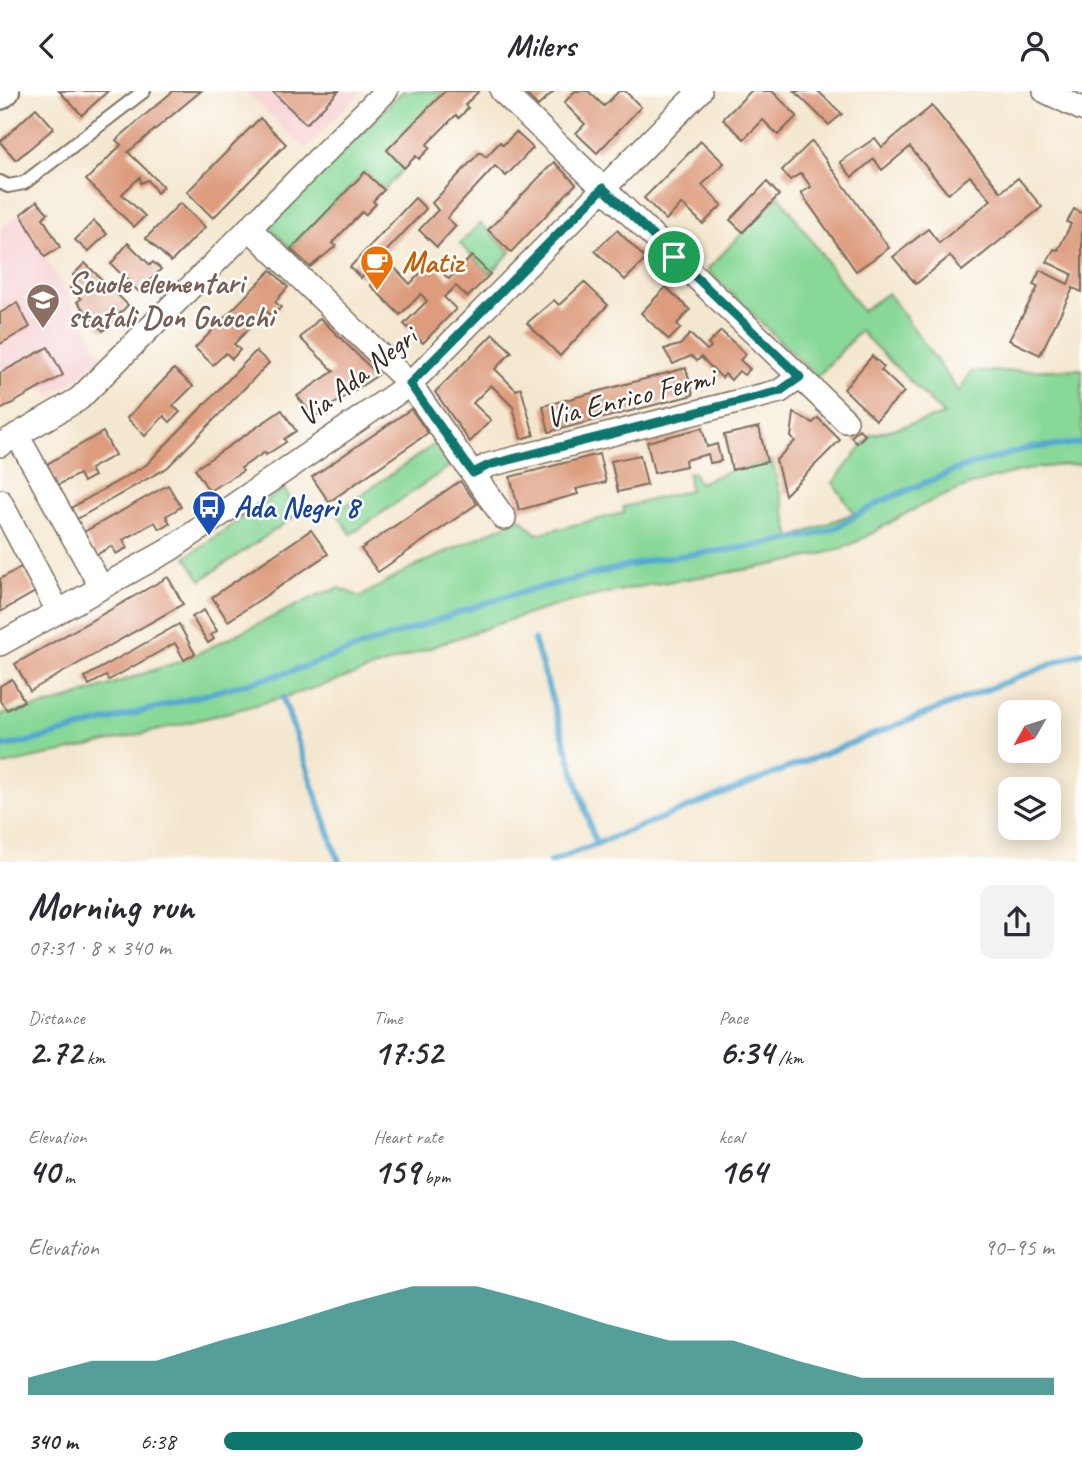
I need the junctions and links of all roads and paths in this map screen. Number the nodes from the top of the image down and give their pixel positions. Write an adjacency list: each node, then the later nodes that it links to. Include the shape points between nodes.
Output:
1 (5, 91): 7 (street)
2 (144, 91): 9 (lane, via 24,183 8,186)
3 (386, 91): 11 (street)
4 (502, 91): 10 (street)
5 (700, 91): 10 (street, Via Ada Negri)
6 (1045, 91): 8 (street)
7 (0, 95)
8 (1082, 109)
9 (0, 182)
10 (603, 188): 12 (street); 13 (street, Via Ada Negri)
11 (248, 228): 13 (street); 15 (street, via 79,399)
12 (800, 377): 14 (street); 16 (street, Via Enrico Fermi, via 780,391 489,465)
13 (410, 384): 16 (street); 19 (street, Via Ada Negri, via 169,550)
14 (846, 421)
15 (9, 440): 19 (street)
16 (473, 473): 18 (street)
17 (0, 501): 20 (street)
18 (504, 518)
19 (101, 587): 20 (street, Via Ada Negri)
20 (58, 611): 21 (street, Via Ada Negri)
21 (0, 644)

